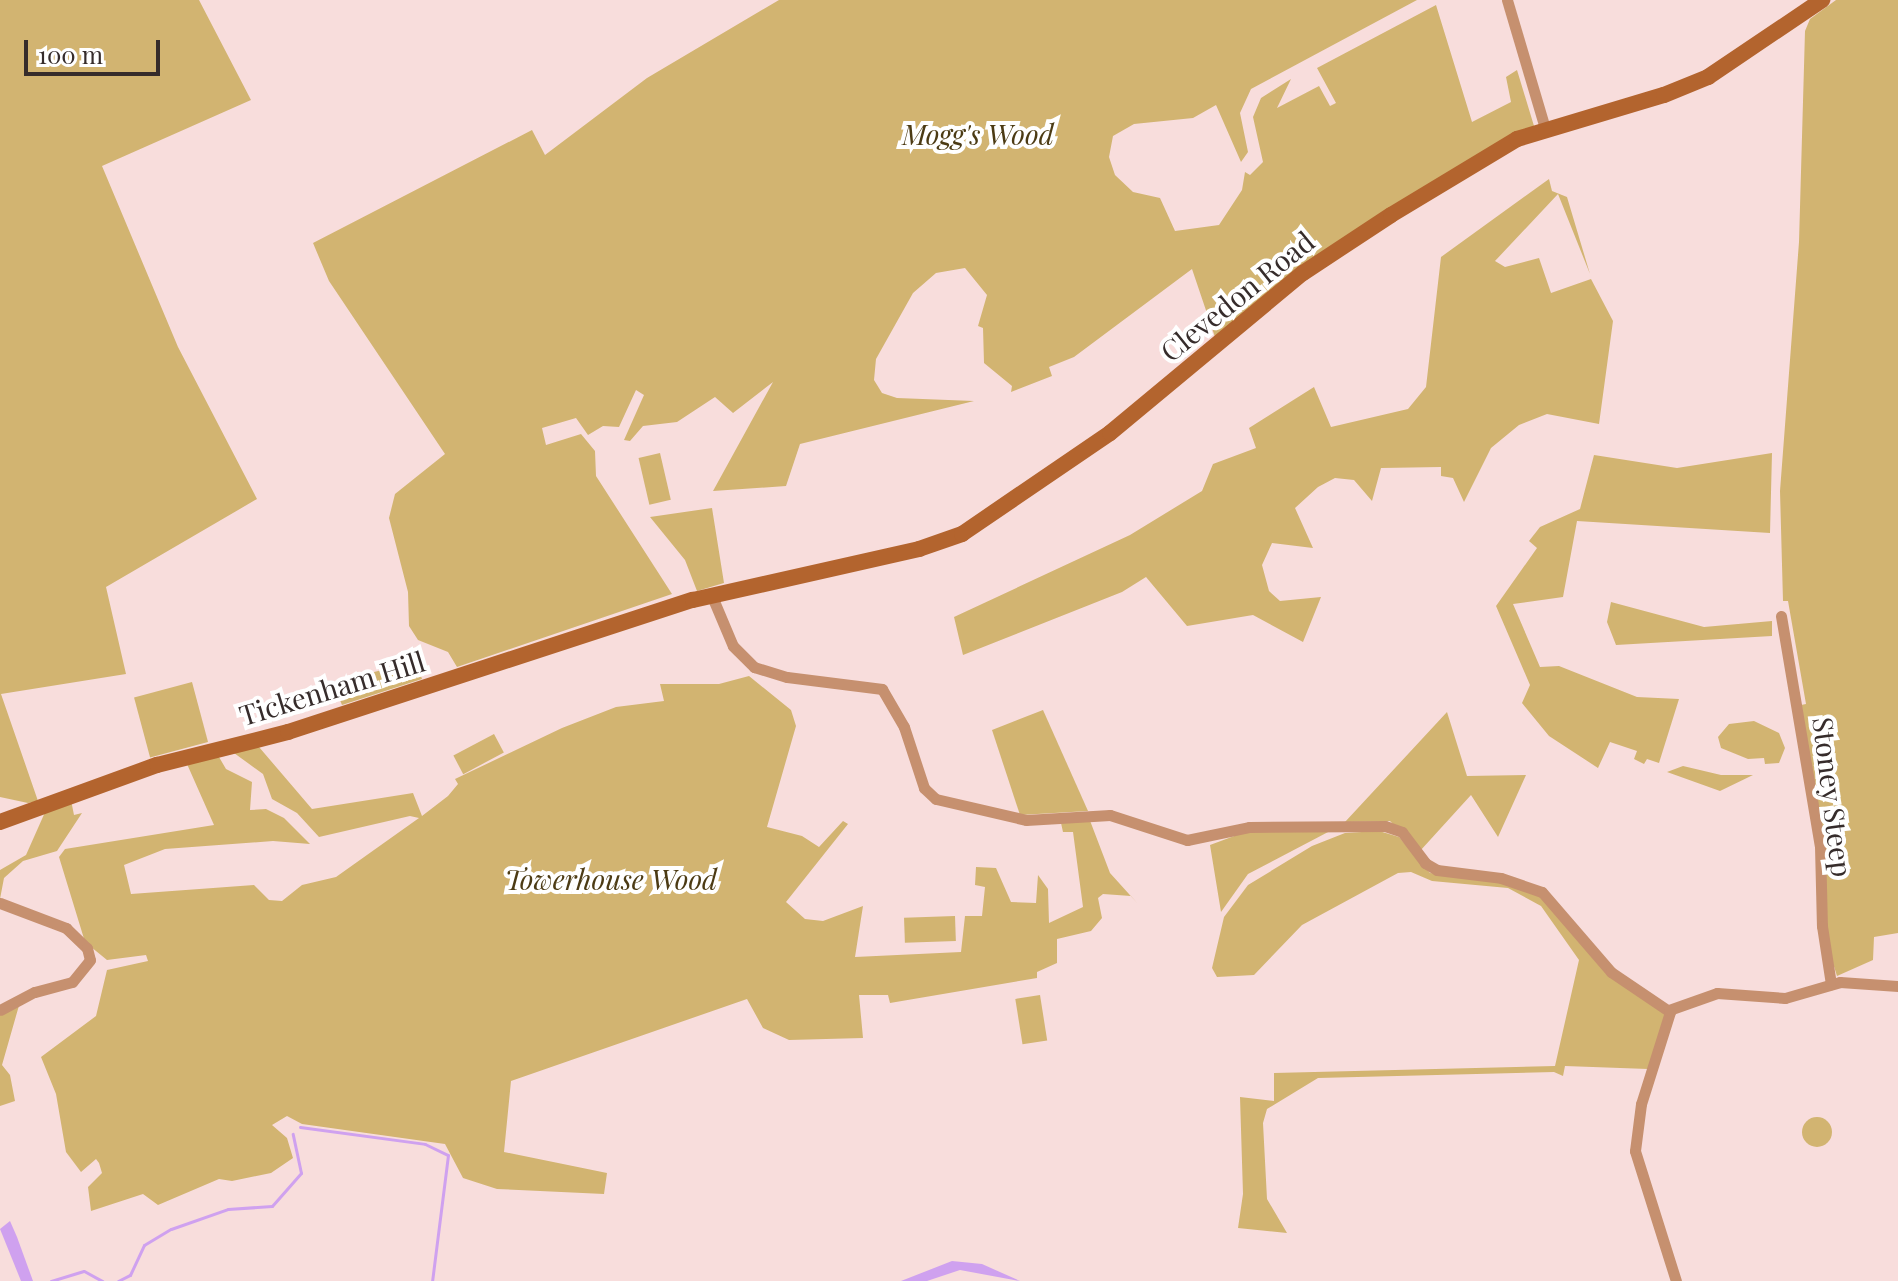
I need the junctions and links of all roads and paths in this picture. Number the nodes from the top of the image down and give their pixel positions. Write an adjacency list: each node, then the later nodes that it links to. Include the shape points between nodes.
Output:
1 (1507, 0): 3 (street)
2 (1822, 0): 3 (main road, Clevedon Road, via 1708,77 1664,95)
3 (1545, 128): 4 (main road, Clevedon Road, via 1482,159 1303,273 1110,433 976,527 919,549)
4 (711, 594): 5 (main road, Clevedon Road); 12 (street, via 733,646 754,667 787,677 882,689 904,727 924,788 936,799 1026,820 1119,816 1187,840 1249,827 1393,828 1437,870 1501,878 1542,892 1611,972)
5 (679, 605): 7 (main road, Tickenham Hill, via 288,732 157,765)
6 (1781, 616): 9 (street, Stoney Steep, via 1820,846 1822,926)
7 (0, 822)
8 (0, 903): 11 (street, via 66,928 87,948 90,960 72,982 34,992)
9 (1831, 984): 10 (street); 12 (street, via 1794,998 1717,993)
10 (1898, 986)
11 (0, 1010)
12 (1669, 1010): 13 (street, via 1641,1104 1635,1151)
13 (1676, 1281)

